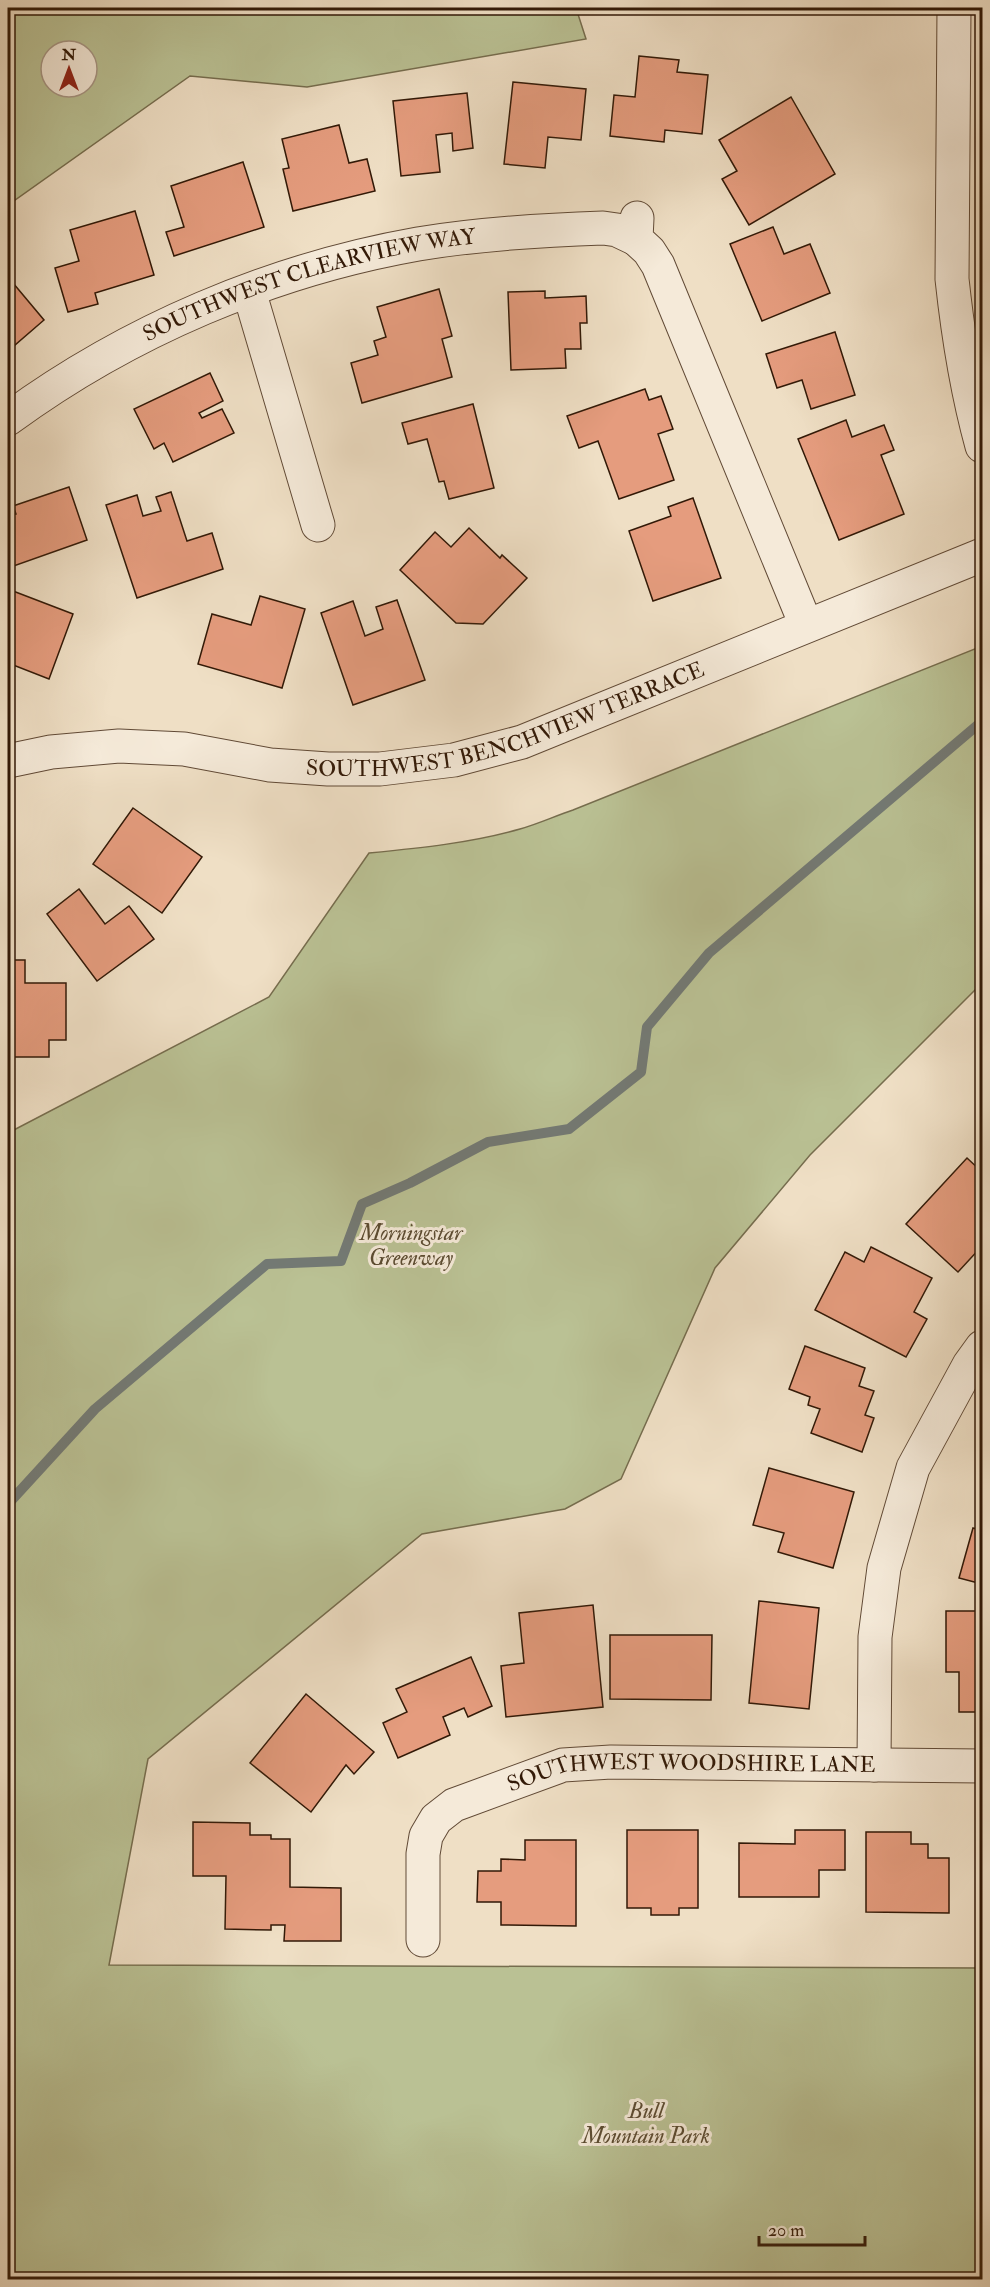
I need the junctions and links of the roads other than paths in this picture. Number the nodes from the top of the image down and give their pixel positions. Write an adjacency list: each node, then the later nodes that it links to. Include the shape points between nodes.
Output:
1 (954, 8): 4 (street, via 952,279 963,360)
2 (249, 291): 3 (street, SOUTHWEST CLEARVIEW WAY, via 122,346 51,387); 5 (street); 7 (street, SOUTHWEST CLEARVIEW WAY, via 328,264 418,244 603,228 623,232 637,227 658,265)
3 (8, 419)
4 (982, 446)
5 (318, 525)
6 (982, 555): 7 (street, SOUTHWEST BENCHVIEW TERRACE)
7 (806, 626): 8 (street, SOUTHWEST BENCHVIEW TERRACE, via 522,742 454,760 380,769 328,769 270,765 184,749 119,746 51,752)
8 (8, 761)
9 (982, 1347): 10 (street, via 913,1468 884,1568 875,1637)
10 (874, 1765): 11 (street, SOUTHWEST WOODSHIRE LANE); 12 (street, SOUTHWEST WOODSHIRE LANE, via 611,1762 563,1765 454,1805 436,1819 420,1845)
11 (982, 1766)
12 (423, 1940)

